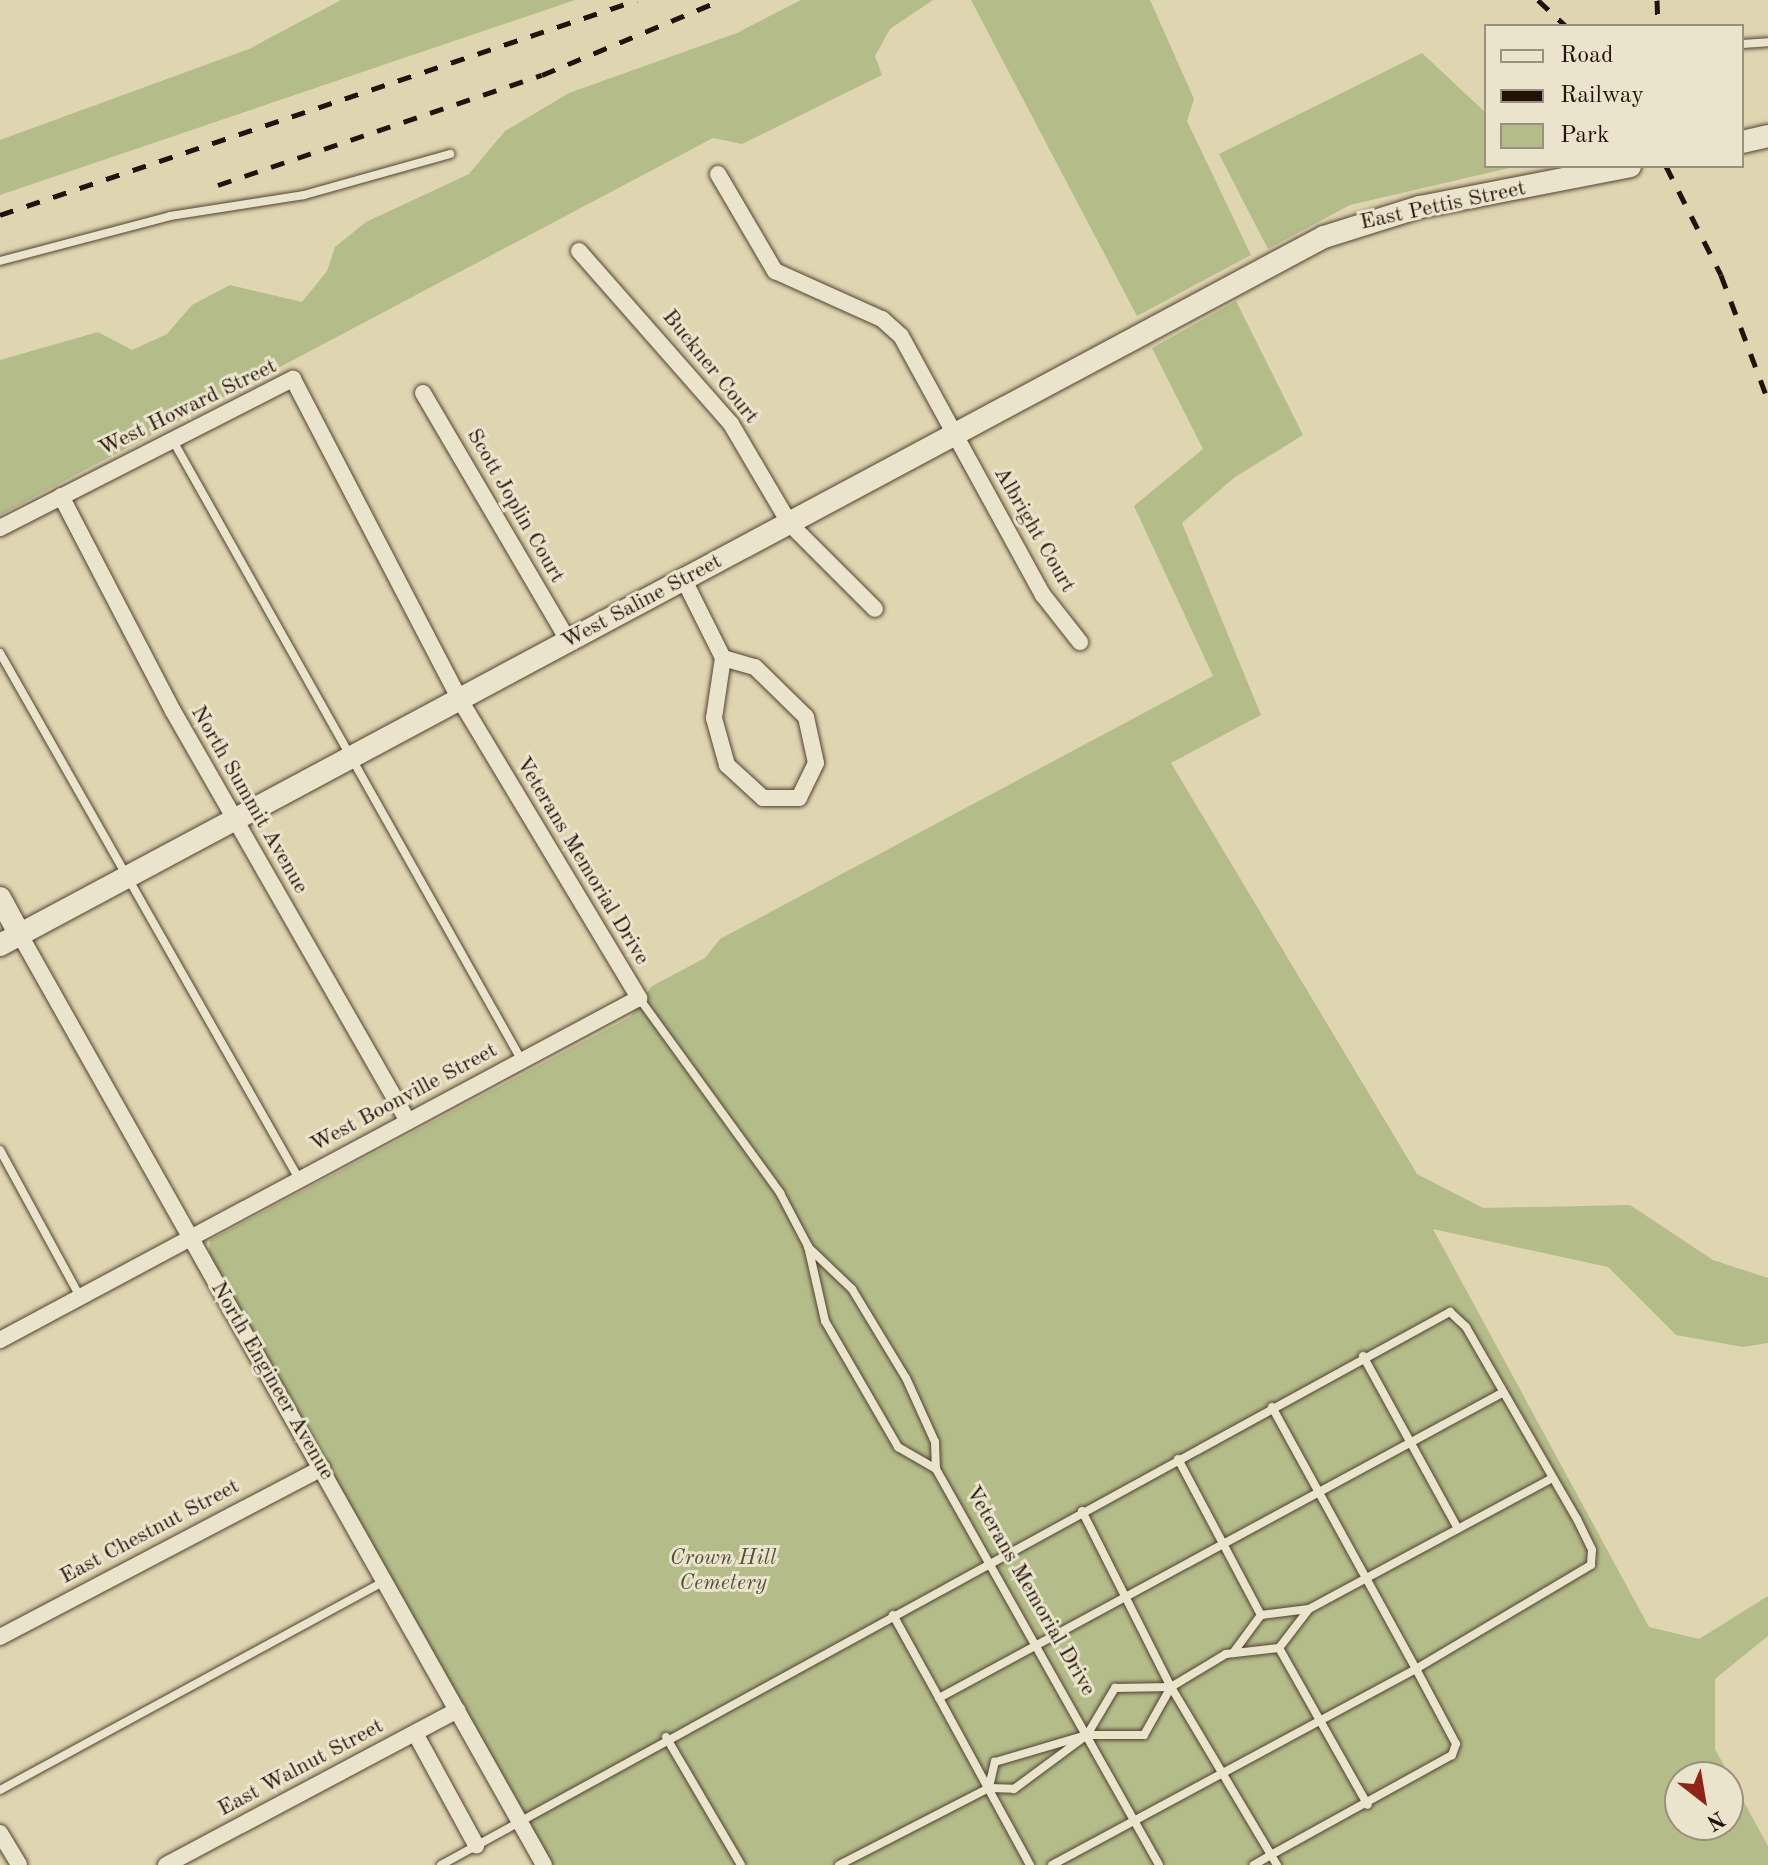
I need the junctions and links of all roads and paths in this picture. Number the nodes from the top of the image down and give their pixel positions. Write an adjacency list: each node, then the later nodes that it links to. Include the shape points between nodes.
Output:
1 (1768, 42): 2 (lane)
2 (1744, 44)
3 (1768, 136): 4 (street)
4 (1744, 142)
5 (450, 154): 9 (lane, via 304,195 170,216)
6 (1620, 168): 10 (street, East Pettis Street, via 1355,223)
7 (718, 174): 12 (street, Albright Court, via 775,271 882,319 901,336)
8 (579, 251): 16 (street, Buckner Court, via 731,424)
9 (0, 261)
10 (1264, 269): 12 (street, West Saline Street)
11 (423, 393): 20 (street, Scott Joplin Court)
12 (956, 436): 16 (street, West Saline Street); 21 (street, Albright Court, via 1043,595)
13 (172, 438): 14 (street, West Howard Street, via 293,379); 15 (street, West Howard Street); 25 (lane)
14 (347, 482): 24 (street, Veterans Memorial Drive)
15 (61, 496): 17 (street, West Howard Street); 26 (street, North Summit Avenue)
16 (790, 524): 18 (street, West Saline Street); 19 (street, Buckner Court)
17 (0, 528)
18 (684, 580): 20 (street, West Saline Street); 23 (street)
19 (875, 609)
20 (569, 642): 24 (street, West Saline Street)
21 (1080, 642)
22 (0, 653): 27 (lane)
23 (723, 658): 23 (street, via 714,718 727,765 763,798 799,798 816,763 806,717 755,667)
24 (460, 700): 25 (street, West Saline Street); 31 (street, Veterans Memorial Drive)
25 (350, 760): 26 (street, West Saline Street); 32 (lane)
26 (236, 820): 27 (street, West Saline Street); 33 (street, North Summit Avenue)
27 (126, 879): 29 (street, West Saline Street); 35 (lane)
28 (0, 898): 29 (street, North Engineer Avenue)
29 (20, 935): 30 (street, West Saline Street); 36 (street, North Engineer Avenue)
30 (0, 945)
31 (639, 998): 32 (street, West Boonville Street); 37 (lane, Veterans Memorial Drive, via 780,1193)
32 (522, 1061): 33 (street, West Boonville Street)
33 (408, 1121): 35 (street, West Boonville Street)
34 (0, 1150): 38 (lane)
35 (299, 1179): 36 (street, West Boonville Street)
36 (190, 1237): 38 (street, West Boonville Street); 45 (street, North Engineer Avenue)
37 (808, 1246): 46 (lane, Veterans Memorial Drive, via 852,1289 906,1378 935,1442); 46 (lane, Veterans Memorial Drive, via 825,1321 898,1447)
38 (80, 1297): 39 (street, West Boonville Street)
39 (0, 1340)
40 (1363, 1356): 41 (lane, via 1450,1312); 42 (lane); 43 (lane)
41 (1502, 1393): 43 (lane); 47 (lane)
42 (1272, 1407): 44 (lane); 48 (lane)
43 (1411, 1443): 48 (lane); 50 (lane)
44 (1178, 1459): 49 (lane); 51 (lane)
45 (322, 1468): 54 (street, North Engineer Avenue); 59 (street, East Chestnut Street)
46 (936, 1469): 52 (lane, Veterans Memorial Drive)
47 (1552, 1478): 50 (lane); 63 (lane, via 1592,1550 1591,1565)
48 (1319, 1492): 51 (lane); 53 (lane)
49 (1082, 1511): 52 (lane); 55 (lane)
50 (1458, 1529): 53 (lane)
51 (1223, 1544): 55 (lane); 58 (lane)
52 (990, 1566): 57 (lane); 60 (lane, Veterans Memorial Drive)
53 (1366, 1578): 56 (lane); 63 (lane)
54 (385, 1581): 66 (street, North Engineer Avenue); 73 (lane)
55 (1125, 1597): 60 (lane); 64 (lane)
56 (1309, 1609): 58 (lane); 61 (lane)
57 (893, 1615): 65 (lane); 70 (lane)
58 (1261, 1615): 62 (lane)
59 (0, 1637)
60 (1036, 1646): 65 (lane); 69 (lane, Veterans Memorial Drive)
61 (1279, 1648): 62 (lane); 67 (lane)
62 (1233, 1653): 64 (lane)
63 (1416, 1669): 67 (lane); 74 (lane, via 1456,1744 1452,1755)
64 (1171, 1687): 69 (lane, via 1115,1688); 69 (lane, via 1144,1735); 71 (lane)
65 (939, 1698): 72 (lane)
66 (457, 1710): 68 (street, East Walnut Street); 75 (street, North Engineer Avenue)
67 (1320, 1720): 71 (lane); 74 (lane)
68 (415, 1733): 78 (street); 81 (street, East Walnut Street)
69 (1087, 1735): 72 (lane, via 1014,1789); 72 (lane, via 995,1762); 76 (lane, Veterans Memorial Drive)
70 (666, 1737): 75 (lane); 84 (lane)
71 (1222, 1773): 76 (lane); 79 (lane)
72 (989, 1788): 85 (lane); 86 (lane)
73 (0, 1790)
74 (1368, 1805): 79 (lane)
75 (519, 1821): 78 (lane); 83 (street, North Engineer Avenue)
76 (1134, 1821): 87 (lane); 88 (lane, Veterans Memorial Drive)
77 (0, 1833): 80 (street)
78 (476, 1845): 82 (lane)
79 (1271, 1855): 89 (lane); 90 (lane)
80 (19, 1865)
81 (166, 1865)
82 (441, 1865)
83 (544, 1865)
84 (741, 1865)
85 (839, 1865)
86 (1030, 1865)
87 (1052, 1865)
88 (1159, 1865)
89 (1254, 1865)
90 (1277, 1865)

